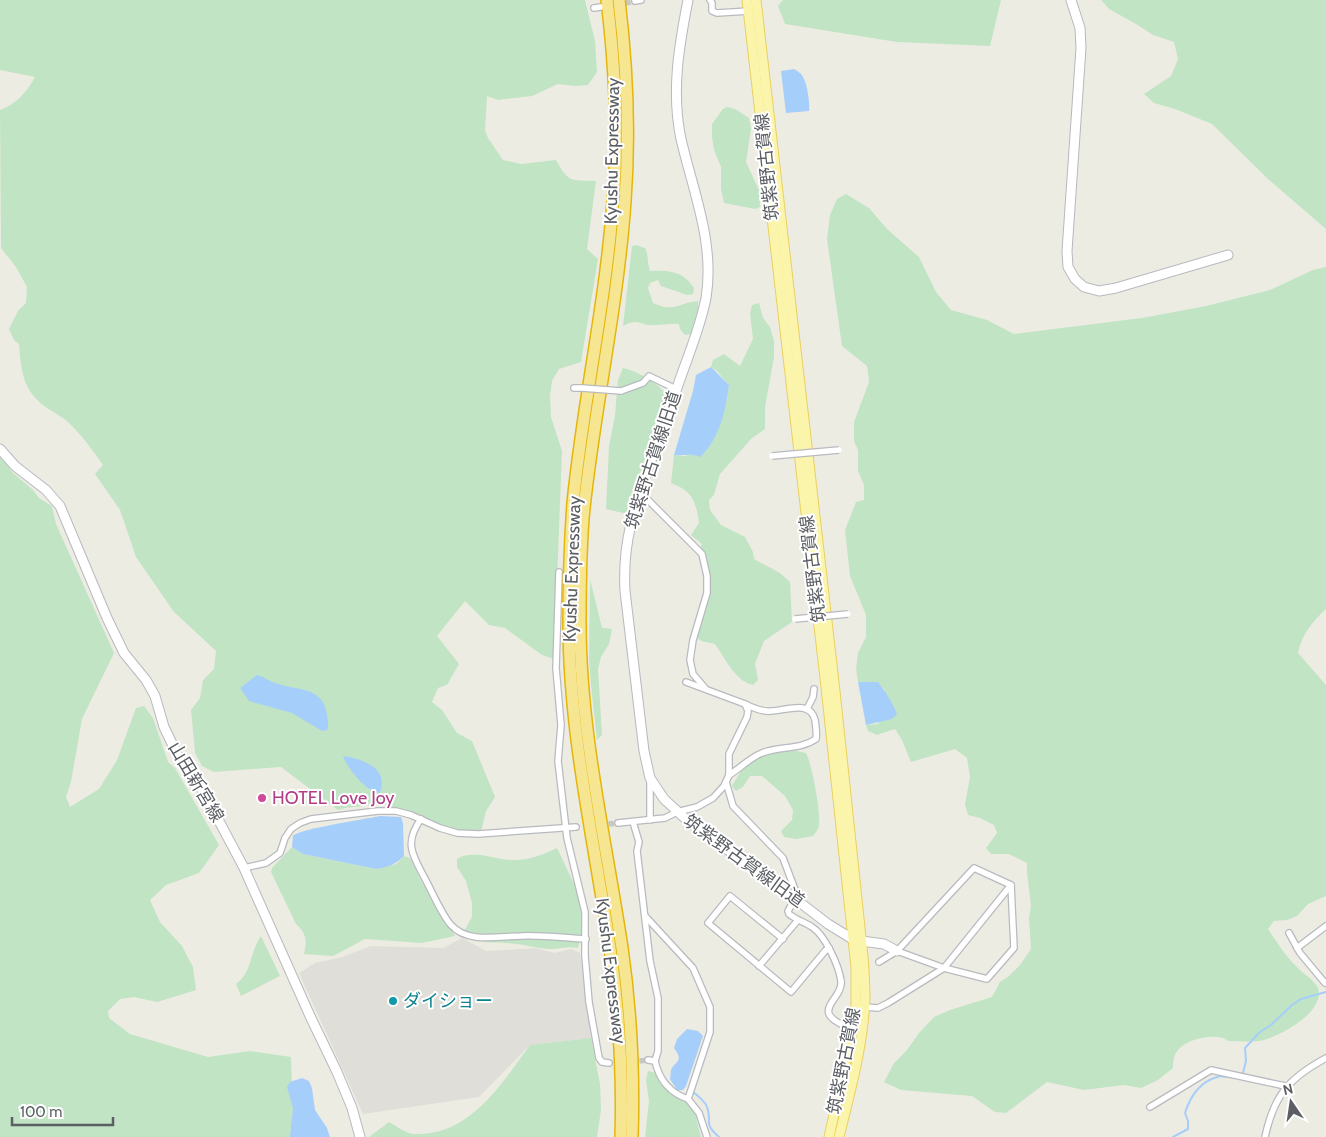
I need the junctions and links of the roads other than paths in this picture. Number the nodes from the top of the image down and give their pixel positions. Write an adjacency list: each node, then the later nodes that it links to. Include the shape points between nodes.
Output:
1 (619, 0): 60 (highway, Kyushu Expressway, via 627,117 625,202 616,292 584,511 580,627 589,739 628,1003 632,1052)
2 (688, 0): 11 (street, 筑紫野古賀線旧道, via 676,91 682,138 706,236 708,275 698,329)
3 (710, 0): 8 (street, via 712,11 717,13)
4 (747, 0): 8 (main road, 筑紫野古賀線)
5 (756, 0): 43 (main road, 筑紫野古賀線, via 836,691)
6 (1071, 0): 9 (street, via 1080,28 1081,48 1068,267 1084,287 1099,291)
7 (601, 5): 59 (highway, Kyushu Expressway, via 616,101 615,174 605,283 574,503 569,627 579,757 617,1002)
8 (749, 11): 43 (main road, 筑紫野古賀線)
9 (1228, 255)
10 (574, 388): 11 (street, bridge, via 621,391 644,383 650,376)
11 (676, 389): 15 (street, 筑紫野古賀線旧道)
12 (0, 449): 34 (street, 山田新宮線, via 60,506 124,653 155,696 164,727 179,758 203,791)
13 (838, 450): 14 (street, bridge)
14 (772, 456)
15 (638, 496): 21 (street, via 648,500 702,554 708,593 690,660 693,674); 25 (street, 筑紫野古賀線旧道, via 628,531 624,572 638,712)
16 (559, 572): 32 (street, via 556,668 561,725 558,761)
17 (848, 614): 18 (street, bridge)
18 (796, 619)
19 (686, 682): 21 (street)
20 (814, 689): 23 (street)
21 (706, 690): 22 (street)
22 (745, 704): 23 (street, via 769,712); 24 (street, via 747,717 729,754)
23 (807, 709): 24 (street, via 814,716 816,739 804,745 762,752)
24 (729, 775): 26 (street)
25 (650, 778): 27 (street, 筑紫野古賀線旧道); 29 (street)
26 (726, 782): 27 (street, via 713,798 697,807); 36 (street, via 733,806 782,858)
27 (677, 812): 29 (street); 36 (street, 筑紫野古賀線旧道)
28 (421, 819): 32 (street, via 457,833); 34 (street, via 396,811 378,811 300,822 285,838 280,853 266,863); 41 (street, via 412,836 412,856 452,926 466,935 486,938)
29 (650, 820): 30 (street)
30 (633, 822): 31 (street); 37 (street, via 639,842 637,850)
31 (618, 823)
32 (567, 827): 33 (street); 41 (street, via 586,912)
33 (576, 827)
34 (244, 868): 58 (street, 山田新宮線, via 337,1072)
35 (1011, 885): 46 (street, via 974,868); 49 (street); 49 (street, via 1014,948 987,979)
36 (796, 899): 38 (street, via 788,911); 43 (street, 筑紫野古賀線旧道, via 828,924)
37 (646, 917): 56 (street, via 659,1009 658,1051 652,1060 667,1086); 56 (street, via 693,968 710,1007 710,1032)
38 (798, 920): 42 (street); 44 (street, via 814,928)
39 (1326, 926): 45 (street)
40 (1289, 933): 45 (street)
41 (586, 939): 54 (street, via 592,1019 599,1058)
42 (783, 939): 48 (street); 48 (street, via 730,896 708,924)
43 (858, 940): 46 (street, 筑紫野古賀線旧道, via 884,944); 51 (main road, 筑紫野古賀線, via 864,978); 52 (main road, 筑紫野古賀線)
44 (829, 948): 48 (street, via 791,992); 52 (street, via 842,982 829,1010 841,1025)
45 (1297, 948): 50 (street)
46 (897, 951): 47 (street); 49 (street)
47 (879, 962)
48 (759, 966)
49 (944, 968): 51 (street, via 883,1006)
50 (1326, 982)
51 (864, 1007): 63 (main road, 筑紫野古賀線, via 854,1075)
52 (853, 1029): 62 (main road, 筑紫野古賀線)
53 (1326, 1058): 55 (street, via 1308,1067)
54 (608, 1063)
55 (1285, 1086): 57 (street, via 1211,1070); 64 (street)
56 (688, 1099): 61 (street, via 699,1113)
57 (1150, 1107)
58 (360, 1137)
59 (621, 1137)
60 (632, 1137)
61 (707, 1137)
62 (829, 1137)
63 (839, 1137)
64 (1266, 1137)

